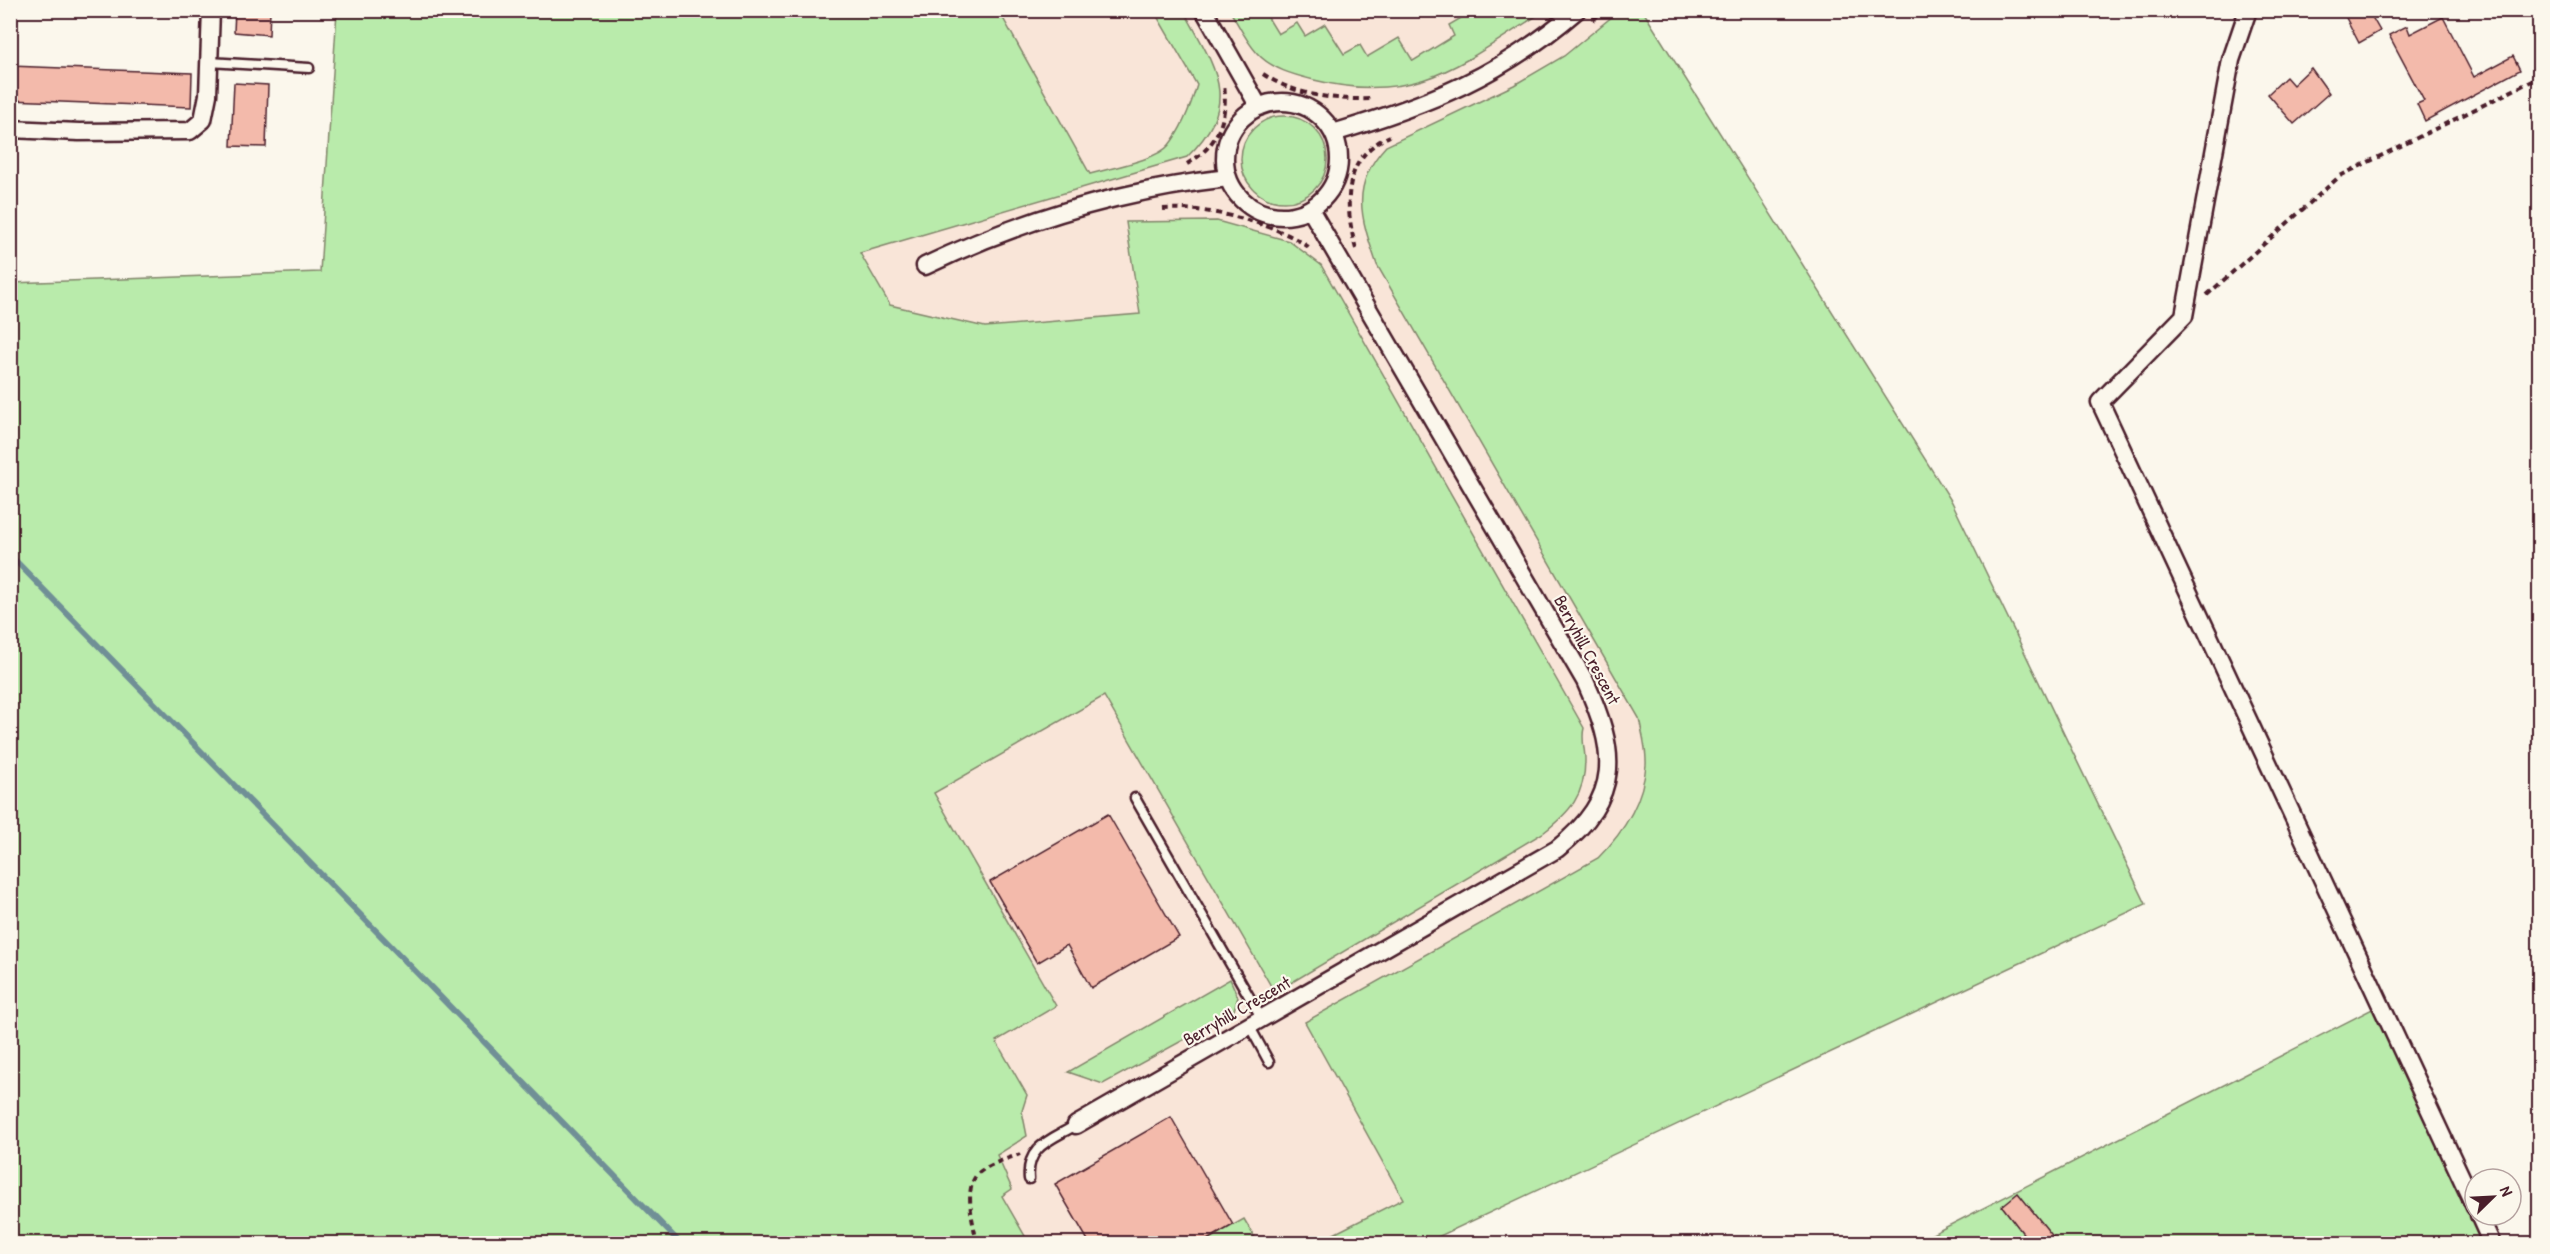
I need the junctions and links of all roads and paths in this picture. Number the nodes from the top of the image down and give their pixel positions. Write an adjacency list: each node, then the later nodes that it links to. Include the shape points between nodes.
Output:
1 (211, 10): 7 (street)
2 (1203, 10): 13 (street)
3 (1577, 10): 15 (street, via 1512,59 1454,91)
4 (1604, 10): 6 (path)
5 (2248, 10): 24 (street, via 2231,60)
6 (1587, 24)
7 (209, 62): 8 (lane); 14 (street, via 203,120 190,130)
8 (309, 68)
9 (1258, 69): 12 (path, via 1276,84 1290,89 1322,97)
10 (1222, 77): 17 (path, via 1225,113 1216,137 1199,157)
11 (2540, 77): 24 (path, via 2340,176)
12 (1376, 99)
13 (1259, 107): 15 (street, via 1293,103 1323,119); 18 (street, via 1245,116 1230,136 1225,161)
14 (10, 129)
15 (1333, 134): 20 (street, via 1338,150 1333,184)
16 (1394, 134): 22 (path, via 1366,151 1350,184 1350,226)
17 (1178, 167)
18 (1228, 178): 20 (street, via 1238,195 1262,212 1291,215); 23 (street, via 1084,205 977,242)
19 (1161, 209): 21 (path, via 1221,213 1296,238)
20 (1310, 209): 26 (street, Berryhill Crescent, via 1585,681 1602,718 1609,777 1591,818 1557,849)
21 (1314, 251)
22 (1361, 259)
23 (925, 266)
24 (2184, 316): 31 (street, via 2100,402)
25 (1135, 798): 26 (lane)
26 (1256, 1023): 27 (lane); 28 (street, Berryhill Crescent)
27 (1269, 1062)
28 (1076, 1125): 29 (lane)
29 (1039, 1147): 30 (lane, via 1029,1162); 33 (path, via 978,1173 970,1192)
30 (1029, 1179)
31 (2463, 1181)
32 (2484, 1227): 34 (street)
33 (977, 1244)
34 (2492, 1244)

